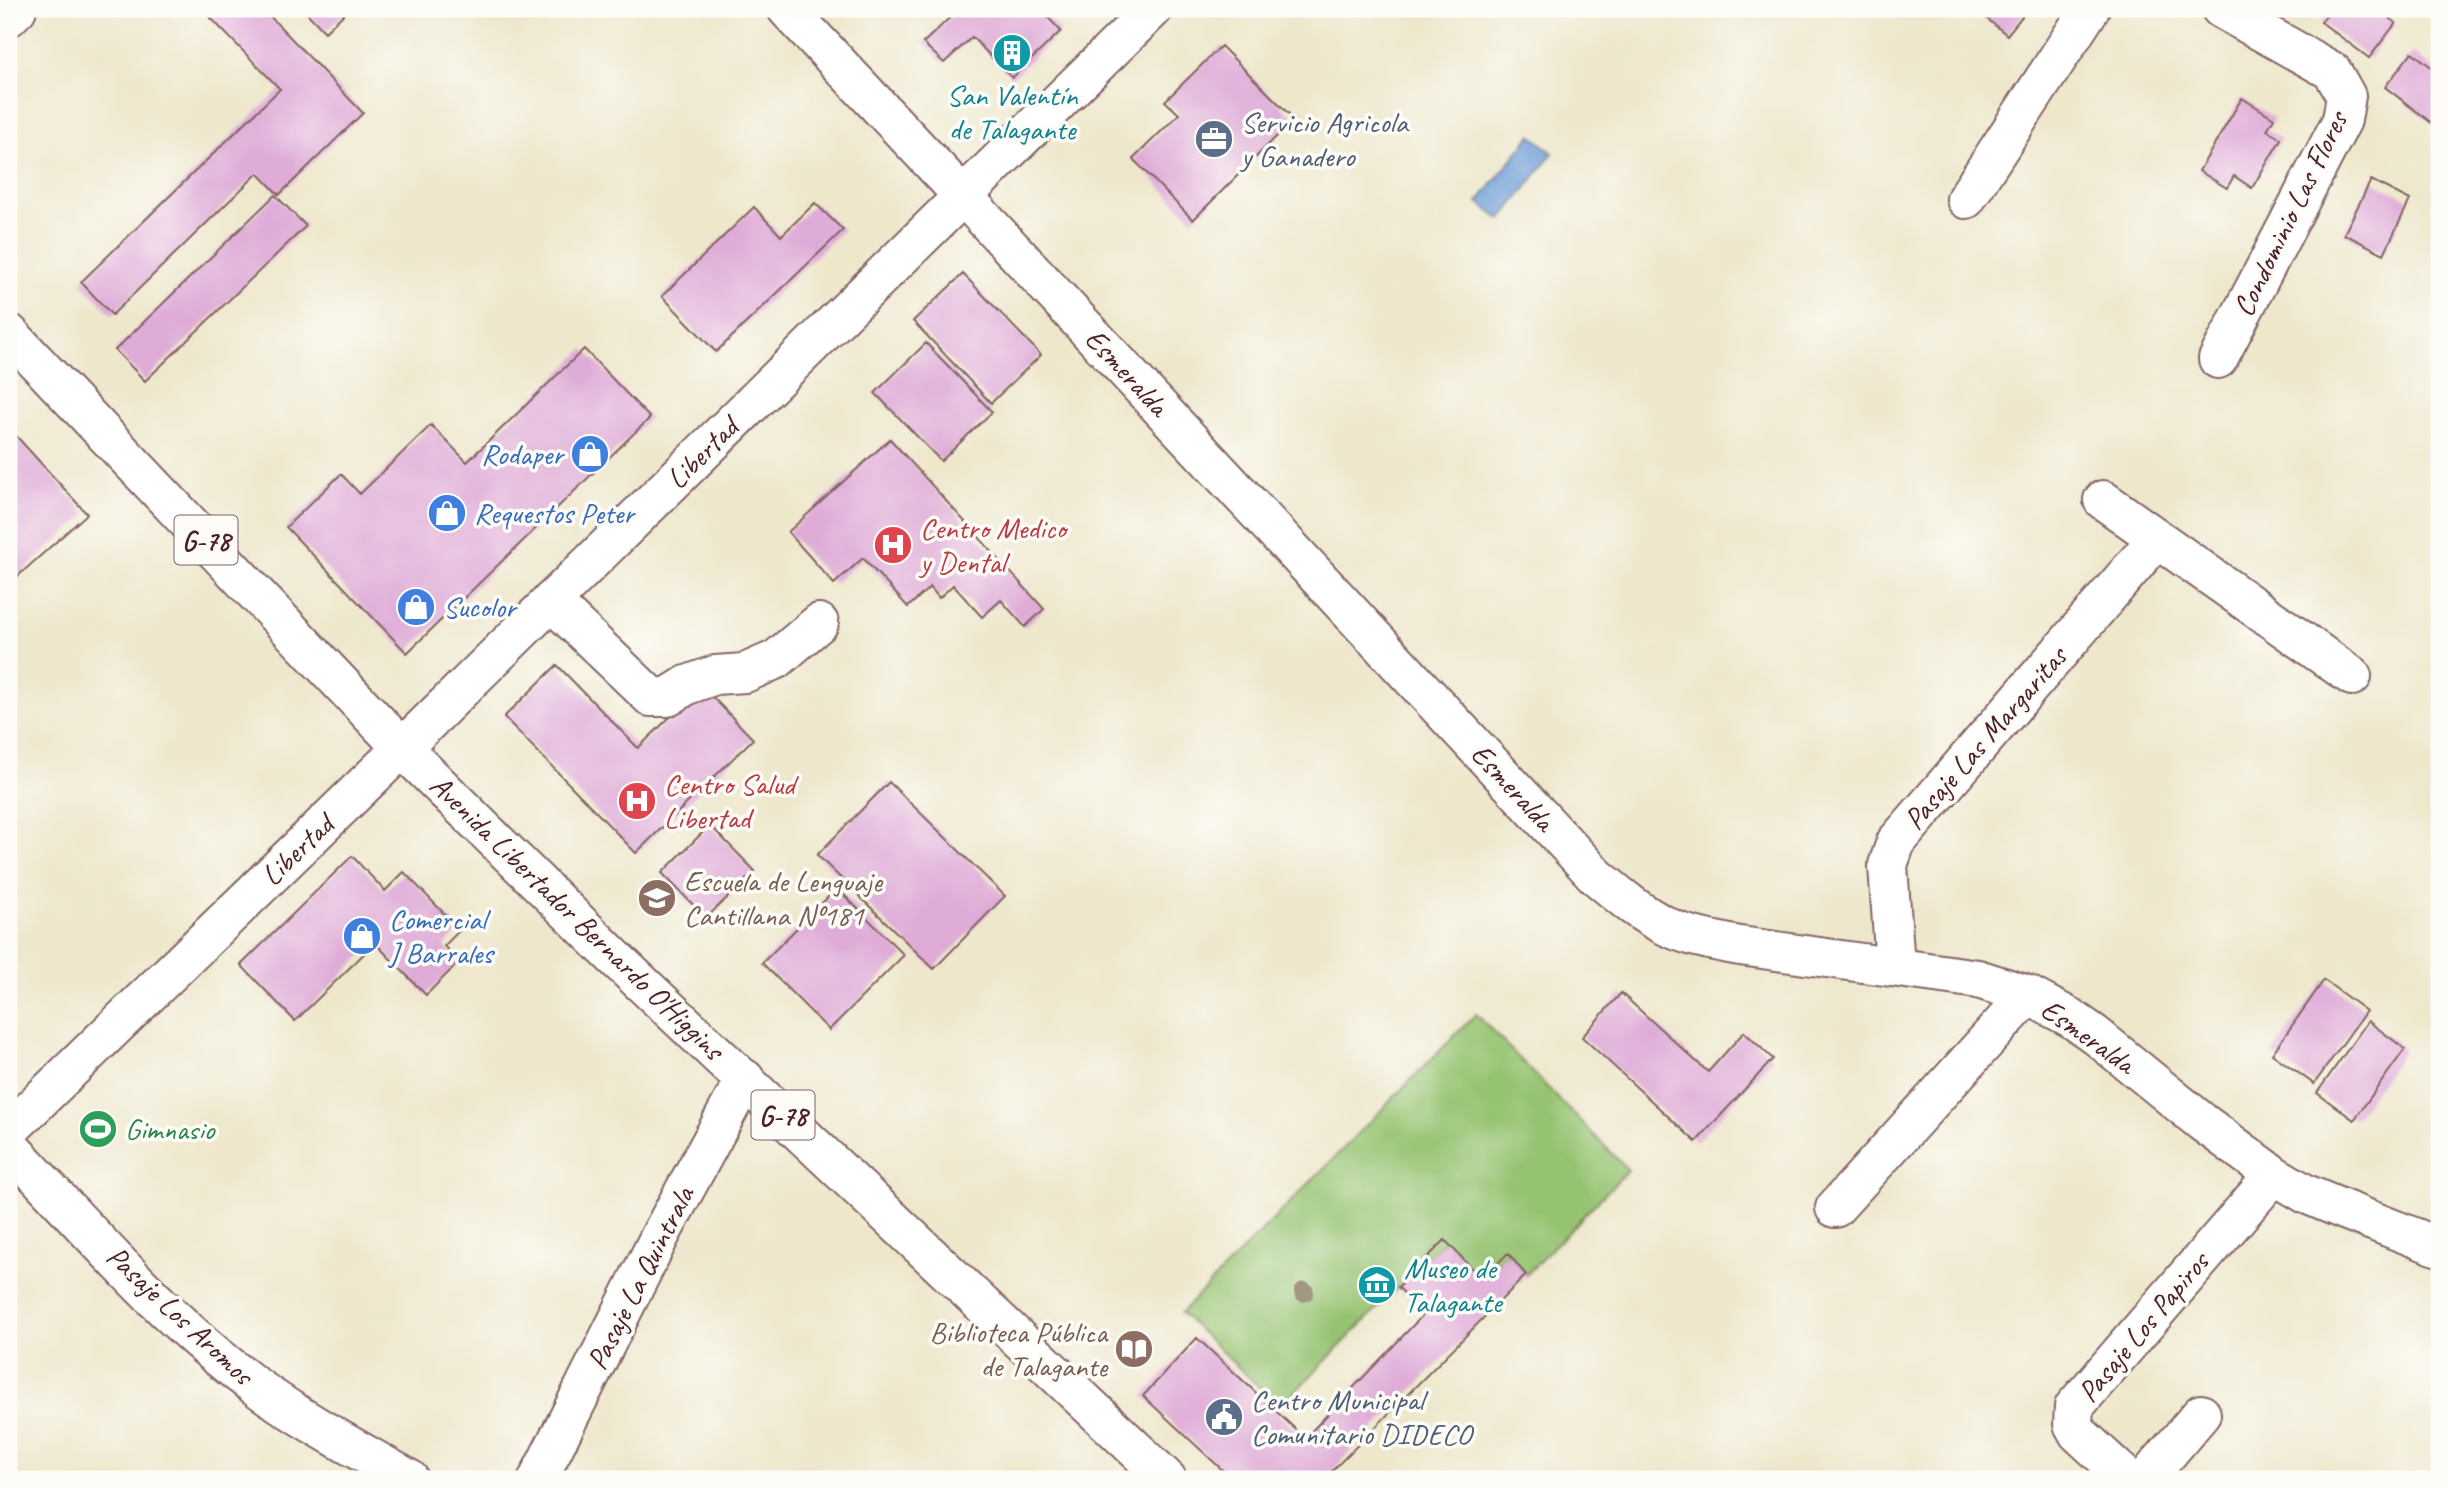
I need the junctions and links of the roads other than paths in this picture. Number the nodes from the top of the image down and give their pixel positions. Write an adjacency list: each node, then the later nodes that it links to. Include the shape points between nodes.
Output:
1 (17, 9): 6 (street)
2 (787, 9): 7 (street, Esmeralda)
3 (1153, 9): 7 (street, Libertad)
4 (2090, 9): 8 (street)
5 (2221, 9): 10 (street, Condominio Las Flores, via 2332,71 2346,96 2342,120)
6 (9, 17)
7 (962, 196): 13 (street, Libertad); 17 (street, Esmeralda, via 1596,876 1635,908 1666,926 1704,939)
8 (1966, 199)
9 (9, 333): 16 (street, Avenida Libertador Bernardo O'Higgins / G-78)
10 (2218, 359)
11 (2103, 500): 12 (street)
12 (2157, 539): 15 (street); 17 (street, Pasaje Las Margaritas, via 1896,842 1888,865)
13 (551, 601): 14 (street, via 651,697 668,697 715,675 745,673 777,659); 16 (street, Libertad)
14 (819, 623)
15 (2352, 676)
16 (402, 748): 19 (street, Avenida Libertador Bernardo O'Higgins / G-78); 20 (street, Libertad)
17 (1895, 967): 18 (street, Esmeralda, via 1978,979)
18 (2028, 995): 22 (street, Esmeralda, via 2094,1034); 23 (street)
19 (745, 1079): 27 (street, Pasaje La Quintrala); 28 (street, Avenida Libertador Bernardo O'Higgins / G-78)
20 (9, 1130)
21 (9, 1146): 26 (street, Pasaje Los Aromos, via 176,1320 220,1358 289,1408)
22 (2274, 1175): 24 (street, Esmeralda, via 2306,1194); 29 (street, Pasaje Los Papiros, via 2074,1408 2073,1424 2078,1433)
23 (1835, 1208)
24 (2439, 1247)
25 (2201, 1414): 30 (street)
26 (409, 1479)
27 (538, 1479)
28 (1167, 1479)
29 (2128, 1479)
30 (2146, 1479)

